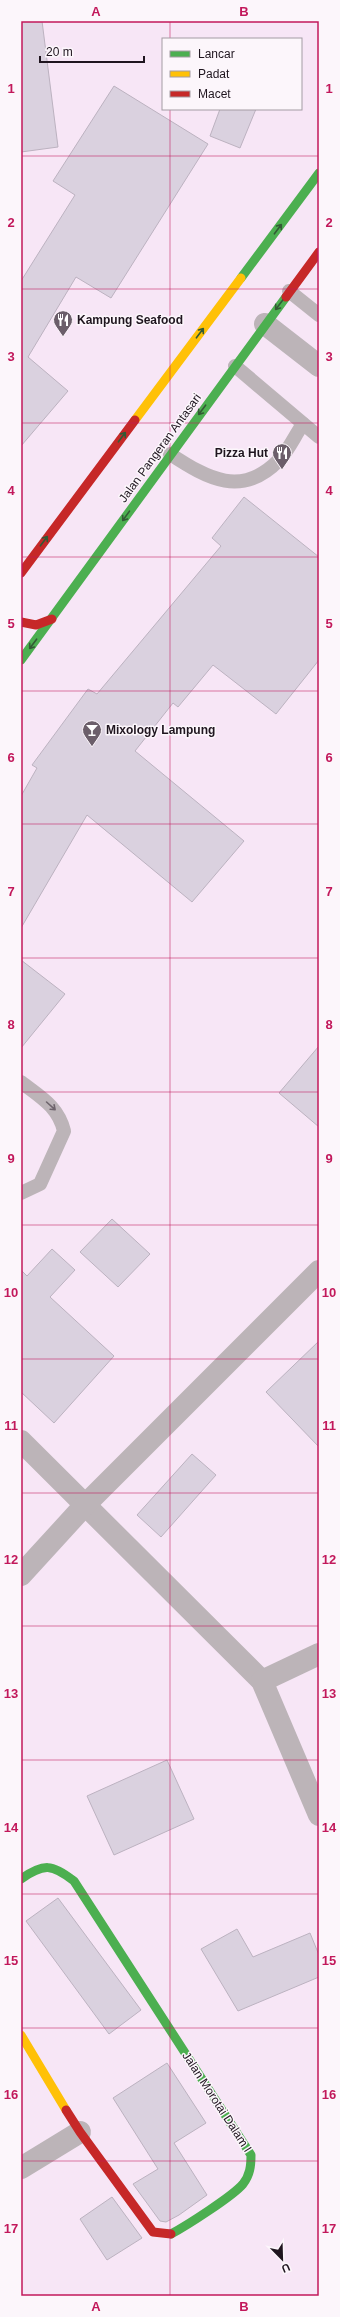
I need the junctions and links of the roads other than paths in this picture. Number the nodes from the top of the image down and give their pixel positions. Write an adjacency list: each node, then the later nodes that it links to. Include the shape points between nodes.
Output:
1 (319, 173): 11 (main road, one-way to 1)
2 (319, 252): 3 (main road, Jalan Pangeran Antasari)
3 (290, 291): 4 (lane); 5 (main road, Jalan Pangeran Antasari, one-way to 5)
4 (319, 315)
5 (264, 324): 6 (main road, Jalan Pangeran Antasari); 7 (street)
6 (236, 366): 8 (lane); 10 (main road, Jalan Pangeran Antasari, one-way to 10)
7 (319, 366)
8 (303, 424): 9 (lane); 10 (lane, via 280,459 244,482 230,482 199,473)
9 (319, 437)
10 (170, 454): 12 (main road, Jalan Pangeran Antasari, one-way to 12)
11 (21, 573)
12 (52, 619): 13 (main road, via 38,625); 14 (main road, Jalan Pangeran Antasari, one-way to 14)
13 (21, 622)
14 (21, 660)
15 (21, 1082): 16 (lane, one-way to 16, via 55,1109 61,1118 64,1131 40,1184)
16 (21, 1193)
17 (319, 1271): 19 (street)
18 (21, 1441): 19 (street)
19 (85, 1505): 20 (street); 22 (street)
20 (21, 1575)
21 (319, 1654): 22 (street)
22 (262, 1681): 23 (street)
23 (319, 1815)
24 (21, 1879): 26 (main road, Jalan Morotai Dalam I, via 47,1866 59,1868 74,1881 251,2155 251,2169 242,2185 186,2226 168,2235 153,2232)
25 (21, 2035): 26 (main road, Jalan Morotai Dalam I)
26 (80, 2132): 27 (street)
27 (21, 2168)

